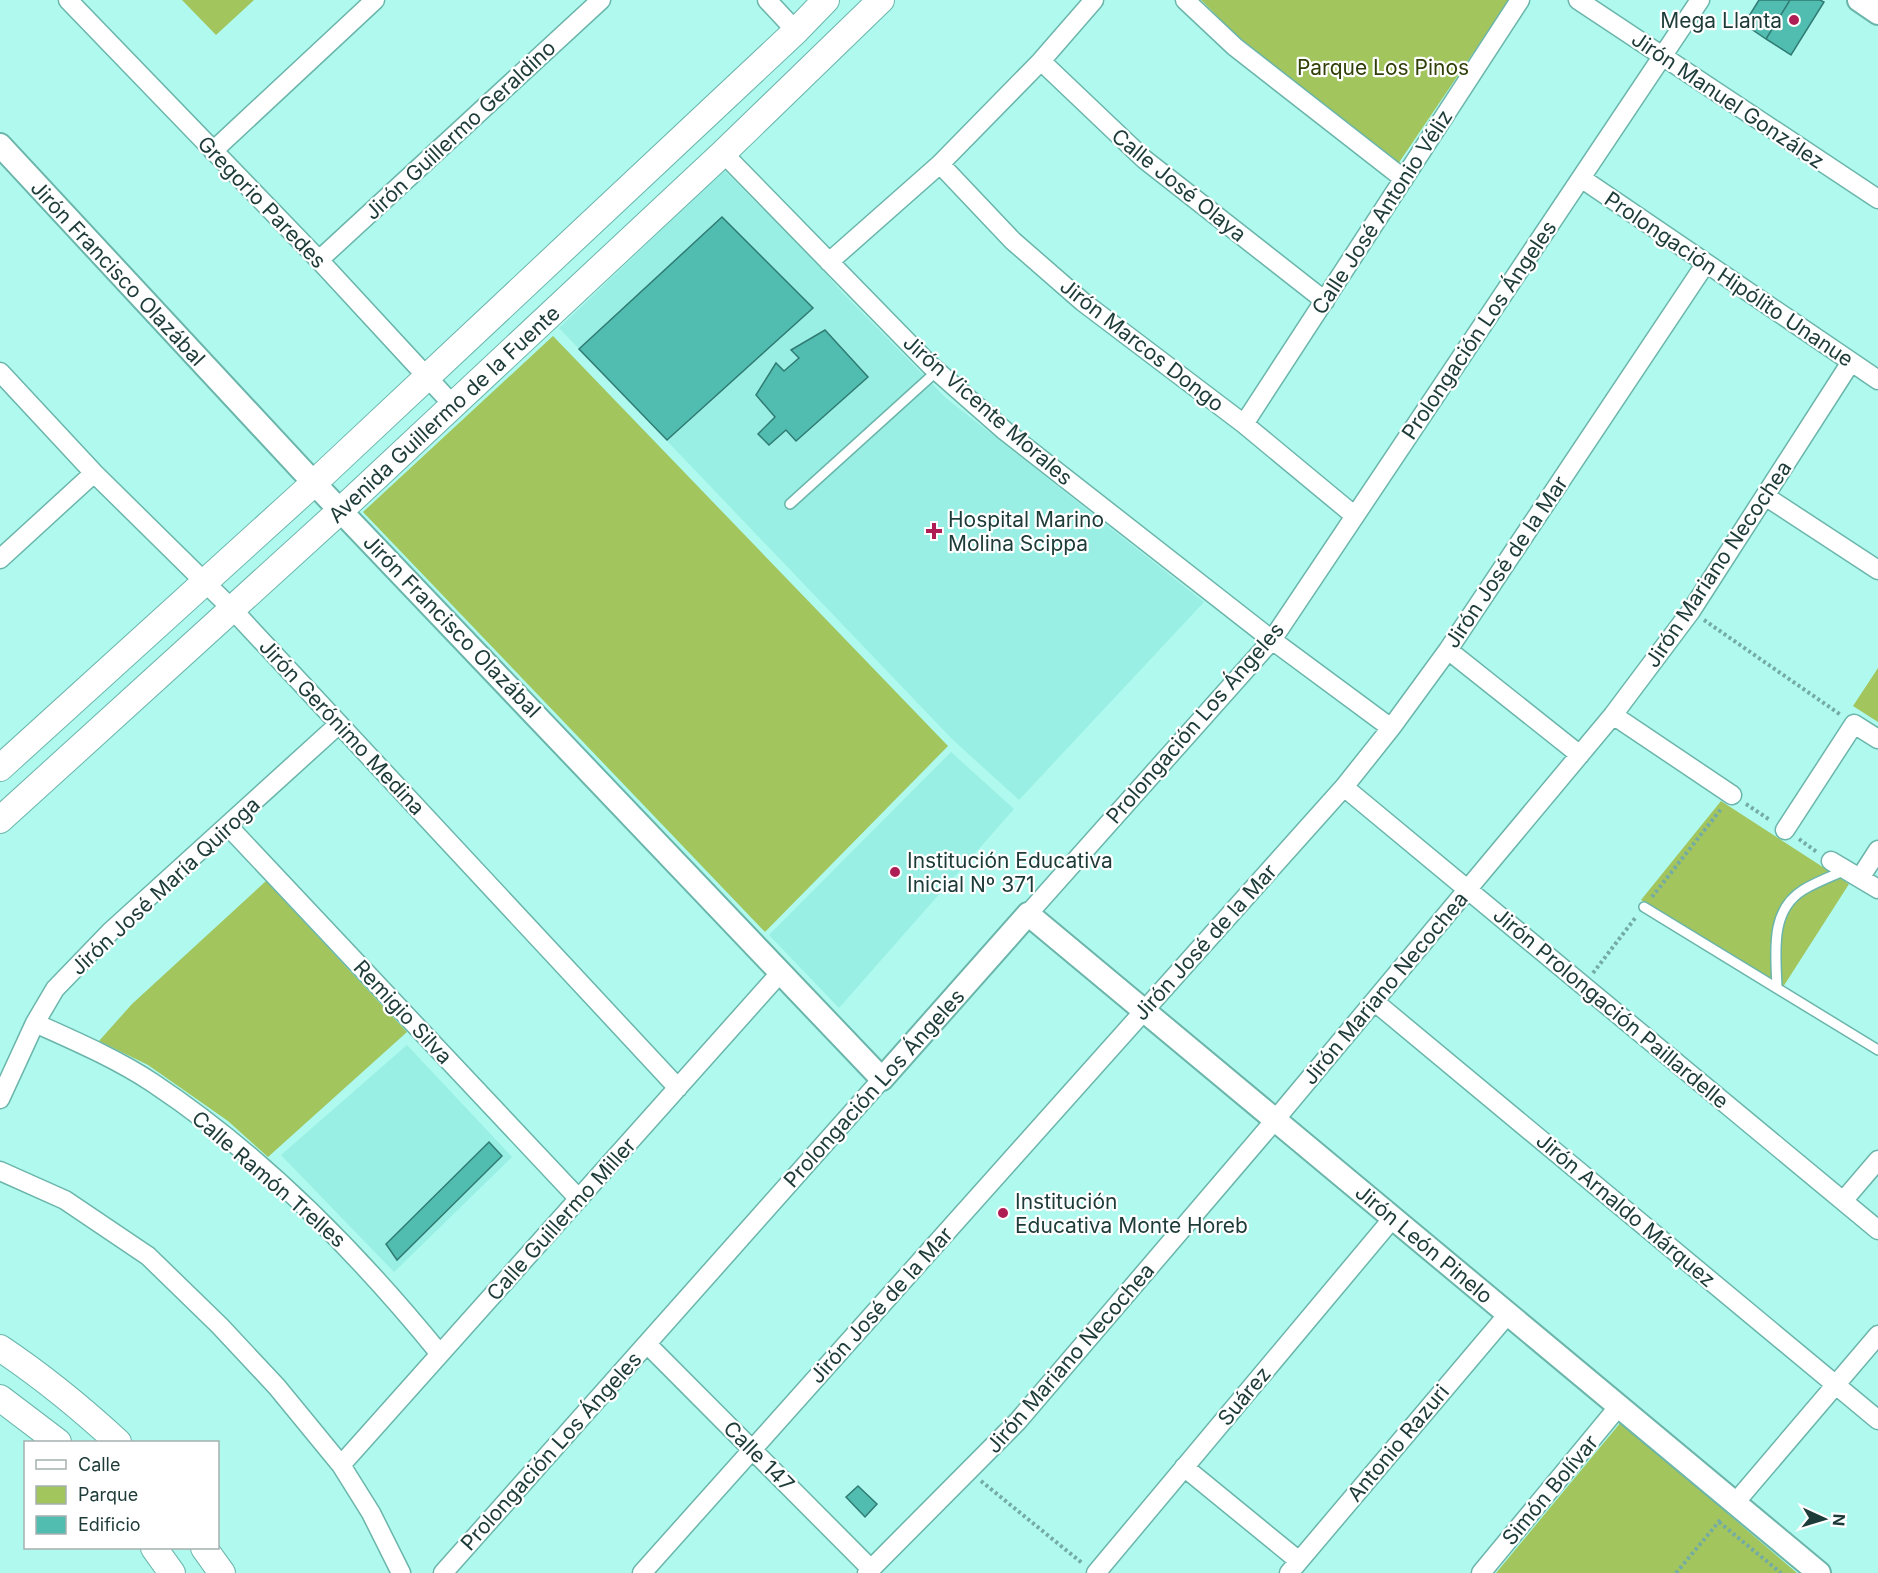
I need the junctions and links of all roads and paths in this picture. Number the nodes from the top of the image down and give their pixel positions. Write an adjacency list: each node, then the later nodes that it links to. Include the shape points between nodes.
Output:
1 (68, 0): 18 (street, Gregorio Paredes)
2 (375, 0): 18 (street)
3 (601, 0): 24 (street, Jirón Guillermo Geraldino)
4 (767, 0): 14 (street)
5 (826, 0): 14 (main road, Avenida Guillermo de la Fuente)
6 (881, 0): 19 (main road, Avenida Guillermo de la Fuente)
7 (1094, 0): 16 (street)
8 (1185, 0): 22 (street, via 1235,47)
9 (1520, 0): 22 (street, Calle José Antonio Véliz)
10 (1578, 0): 15 (street, Jirón Manuel González)
11 (1700, 0): 15 (street, Prolongación Los Ángeles)
12 (1859, 0): 13 (street)
13 (1878, 13)
14 (796, 31): 31 (main road, Avenida Guillermo de la Fuente)
15 (1662, 56): 21 (street, Prolongación Los Ángeles); 23 (street, Jirón Manuel González)
16 (1041, 61): 20 (street); 27 (street, Calle José Olaya, via 1144,159)
17 (0, 145): 36 (street, Jirón Francisco Olazábal)
18 (213, 151): 24 (street, Gregorio Paredes)
19 (723, 153): 25 (street, Jirón Vicente Morales); 33 (main road, Avenida Guillermo de la Fuente)
20 (940, 164): 25 (street); 34 (street, Jirón Marcos Dongo, via 1021,249 1083,302)
21 (1581, 178): 26 (street, Prolongación Hipólito Unanue); 40 (street, Prolongación Los Ángeles)
22 (1404, 179): 27 (street, Calle José Antonio Véliz)
23 (1878, 199)
24 (319, 260): 31 (street, Gregorio Paredes)
25 (829, 262): 29 (street, Jirón Vicente Morales)
26 (1706, 263): 28 (street, Prolongación Hipólito Unanue); 47 (street, Jirón José de la Mar)
27 (1325, 301): 34 (street, Calle José Antonio Véliz)
28 (1851, 362): 32 (street, Prolongación Hipólito Unanue); 37 (street, Jirón Mariano Necochea)
29 (937, 371): 38 (lane); 46 (street, Jirón Vicente Morales, via 1005,431)
30 (0, 372): 35 (street, Jirón Gerónimo Medina)
31 (426, 378): 33 (street, Gregorio Paredes); 36 (main road, Avenida Guillermo de la Fuente)
32 (1878, 380)
33 (453, 405): 39 (main road, Avenida Guillermo de la Fuente)
34 (1244, 424): 40 (street, Jirón Marcos Dongo)
35 (94, 473): 41 (street); 43 (street, Jirón Gerónimo Medina)
36 (314, 483): 39 (street, Jirón Francisco Olazábal); 43 (main road, Avenida Guillermo de la Fuente)
37 (1765, 495): 42 (street); 45 (street, Jirón Mariano Necochea)
38 (790, 504)
39 (341, 510): 44 (main road, Avenida Guillermo de la Fuente); 66 (street, Jirón Francisco Olazábal)
40 (1355, 516): 46 (street, Prolongación Los Ángeles)
41 (0, 559)
42 (1878, 570)
43 (205, 581): 44 (street, Jirón Gerónimo Medina); 54 (main road, Avenida Guillermo de la Fuente)
44 (232, 609): 49 (street, Jirón Gerónimo Medina); 57 (main road, Avenida Guillermo de la Fuente)
45 (1691, 611): 48 (street, Jirón Mariano Necochea); 50 (path)
46 (1272, 640): 51 (street, Jirón Vicente Morales); 65 (street, Prolongación Los Ángeles)
47 (1448, 650): 51 (street, Jirón José de la Mar); 53 (street)
48 (1613, 715): 53 (street, Jirón Mariano Necochea); 56 (street)
49 (339, 724): 58 (street, Jirón José María Quiroga); 74 (street, Jirón Gerónimo Medina)
50 (1854, 724): 52 (street); 59 (street)
51 (1392, 728): 55 (street, Jirón José de la Mar)
52 (1878, 739)
53 (1580, 755): 63 (street, Jirón Mariano Necochea)
54 (0, 768)
55 (1344, 787): 63 (street, Jirón Prolongación Paillardelle); 70 (street, Jirón José de la Mar)
56 (1732, 795): 64 (path)
57 (0, 820)
58 (228, 826): 71 (street, Jirón José María Quiroga, via 110,932 55,989); 79 (street, Remigio Silva)
59 (1785, 830)
60 (1878, 850): 61 (street)
61 (1846, 870): 62 (street); 68 (lane, via 1802,891 1778,921)
62 (1878, 889)
63 (1468, 890): 67 (street, Jirón Prolongación Paillardelle); 69 (street, Jirón Mariano Necochea)
64 (1644, 908): 67 (path); 68 (lane)
65 (1028, 914): 70 (street, Jirón León Pinelo); 73 (street, Prolongación Los Ángeles)
66 (781, 972): 73 (street, Jirón Francisco Olazábal); 74 (street, Calle Guillermo Miller)
67 (1583, 985): 80 (street, Jirón Prolongación Paillardelle)
68 (1777, 988): 72 (lane)
69 (1375, 1002): 76 (street, Jirón Mariano Necochea); 88 (street, Jirón Arnaldo Márquez)
70 (1144, 1010): 76 (street, Jirón León Pinelo); 94 (street, Jirón José de la Mar)
71 (35, 1023): 75 (street, Jirón José María Quiroga); 87 (street, Calle Ramón Trelles, via 152,1082 221,1132 352,1252)
72 (1878, 1050)
73 (882, 1079): 85 (street, Prolongación Los Ángeles)
74 (678, 1088): 79 (street, Calle Guillermo Miller)
75 (0, 1099)
76 (1275, 1120): 81 (street, Jirón León Pinelo); 97 (street, Jirón Mariano Necochea, via 1018,1421)
77 (1878, 1160): 80 (street)
78 (0, 1170): 95 (street, via 65,1200 148,1256 261,1369)
79 (579, 1199): 87 (street, Calle Guillermo Miller)
80 (1843, 1201): 82 (street, Jirón Prolongación Paillardelle)
81 (1393, 1218): 83 (street, Jirón León Pinelo); 96 (street, Suárez)
82 (1878, 1230)
83 (1508, 1314): 90 (street, Jirón León Pinelo); 101 (street, Antonio Razuri)
84 (1878, 1335): 88 (street)
85 (647, 1344): 94 (street, Calle 147); 107 (street, Prolongación Los Ángeles)
86 (0, 1348): 93 (main road, via 28,1366)
87 (440, 1354): 95 (street, Calle Guillermo Miller)
88 (1836, 1384): 91 (street, Jirón Arnaldo Márquez); 98 (street)
89 (0, 1398): 92 (main road)
90 (1619, 1406): 98 (street, Jirón León Pinelo); 109 (street, Simón Bolívar)
91 (1878, 1419)
92 (55, 1441)
93 (116, 1441)
94 (753, 1449): 103 (street, Calle 147); 108 (street, Jirón José de la Mar)
95 (341, 1465): 106 (street)
96 (1184, 1467): 101 (street); 102 (street, Suárez)
97 (968, 1471): 102 (path); 103 (street, Jirón Mariano Necochea)
98 (1735, 1503): 112 (street, Jirón León Pinelo)
99 (155, 1549): 104 (main road)
100 (205, 1549): 105 (main road)
101 (1294, 1567)
102 (1090, 1569)
103 (869, 1571)
104 (172, 1573)
105 (222, 1573)
106 (401, 1573)
107 (443, 1573)
108 (642, 1573)
109 (1481, 1573)
110 (1677, 1573): 111 (path, via 1719,1522)
111 (1781, 1573)
112 (1819, 1573)

